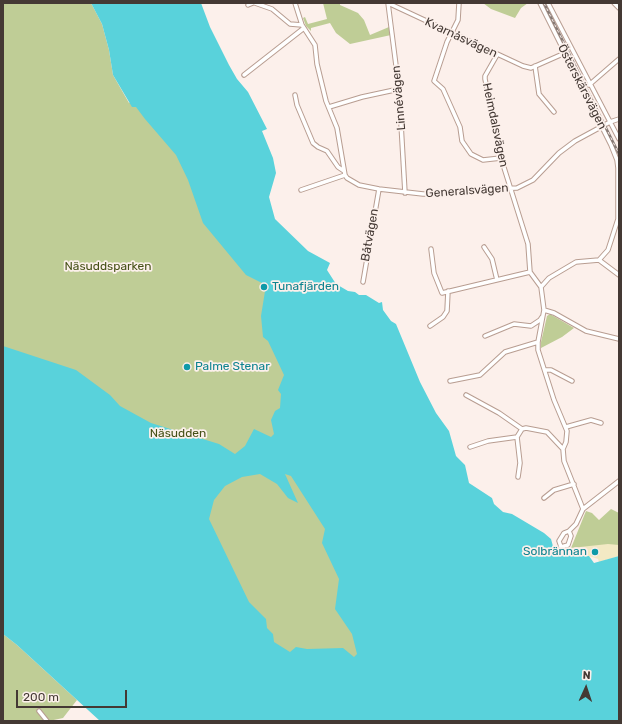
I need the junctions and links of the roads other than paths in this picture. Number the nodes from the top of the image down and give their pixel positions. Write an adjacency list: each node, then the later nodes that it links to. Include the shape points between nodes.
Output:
1 (254, 3): 8 (street); 10 (street, via 272,9 290,24)
2 (295, 3): 10 (street)
3 (388, 3): 11 (street, Kvarnåsvägen); 18 (street, Linnévägen)
4 (459, 3): 11 (street, via 458,20)
5 (540, 3): 12 (street, Österskärsvägen)
6 (548, 3): 17 (street)
7 (614, 3): 9 (street)
8 (248, 5)
9 (619, 8)
10 (303, 27): 16 (street); 20 (street, via 315,45 317,64)
11 (452, 33): 13 (street, Kvarnåsvägen); 26 (street, via 434,80 443,89 460,127 462,141 471,154 484,160)
12 (565, 53): 15 (street); 24 (street, Österskärsvägen)
13 (497, 55): 15 (street, Kvarnåsvägen, via 523,66); 26 (street, Heimdalsvägen, via 485,76)
14 (619, 59): 17 (street)
15 (535, 66): 21 (street, via 539,94)
16 (244, 75)
17 (590, 85): 23 (street)
18 (399, 89): 20 (street); 31 (street, Linnévägen)
19 (295, 95): 27 (street, Generalsvägen, via 313,143 327,151)
20 (329, 107): 27 (street, via 337,128)
21 (554, 112)
22 (619, 119): 23 (street, Generalsvägen)
23 (610, 122): 24 (street, Generalsvägen); 25 (street)
24 (601, 127): 28 (street, Generalsvägen, via 565,148 533,180 517,188); 34 (street, Österskärsvägen, via 617,160 618,211 616,227 608,250)
25 (619, 139)
26 (501, 158): 28 (street, Heimdalsvägen)
27 (344, 173): 29 (street); 30 (street, Generalsvägen, via 359,185)
28 (510, 188): 31 (street, Generalsvägen, via 440,194); 35 (street, Heimdalsvägen, via 528,244)
29 (301, 190)
30 (379, 190): 31 (street, Generalsvägen); 38 (street, Båtvägen)
31 (405, 193)
32 (484, 247): 37 (street, via 492,259)
33 (431, 249): 40 (street, via 434,273 442,293)
34 (599, 260): 36 (street); 39 (street, via 576,262 548,278)
35 (530, 272): 37 (street); 39 (street)
36 (619, 275)
37 (497, 280): 40 (street)
38 (363, 282)
39 (541, 287): 41 (street)
40 (448, 291): 42 (street, via 447,311)
41 (544, 312): 43 (street, via 540,320 531,326 514,324); 44 (street, via 554,313 586,331); 45 (street)
42 (430, 326)
43 (485, 336)
44 (619, 339)
45 (538, 342): 46 (street); 47 (street, via 505,352 480,375)
46 (545, 370): 48 (street, via 551,370); 51 (street, via 556,406)
47 (450, 381)
48 (572, 381)
49 (466, 396): 52 (street, via 499,413)
50 (601, 423): 51 (street, via 591,420)
51 (566, 427): 55 (street, via 567,438)
52 (522, 429): 53 (street); 55 (street, via 547,432)
53 (517, 437): 54 (street, via 488,441); 56 (street, via 520,464)
54 (470, 447)
55 (563, 449): 58 (street, via 565,464)
56 (518, 477)
57 (619, 481): 60 (street)
58 (574, 484): 59 (street, via 554,490); 60 (street)
59 (544, 498)
60 (583, 509): 61 (street)
61 (570, 531): 61 (street, via 564,533 559,541 561,547 568,545)
62 (39, 711): 63 (street)
63 (47, 721)

